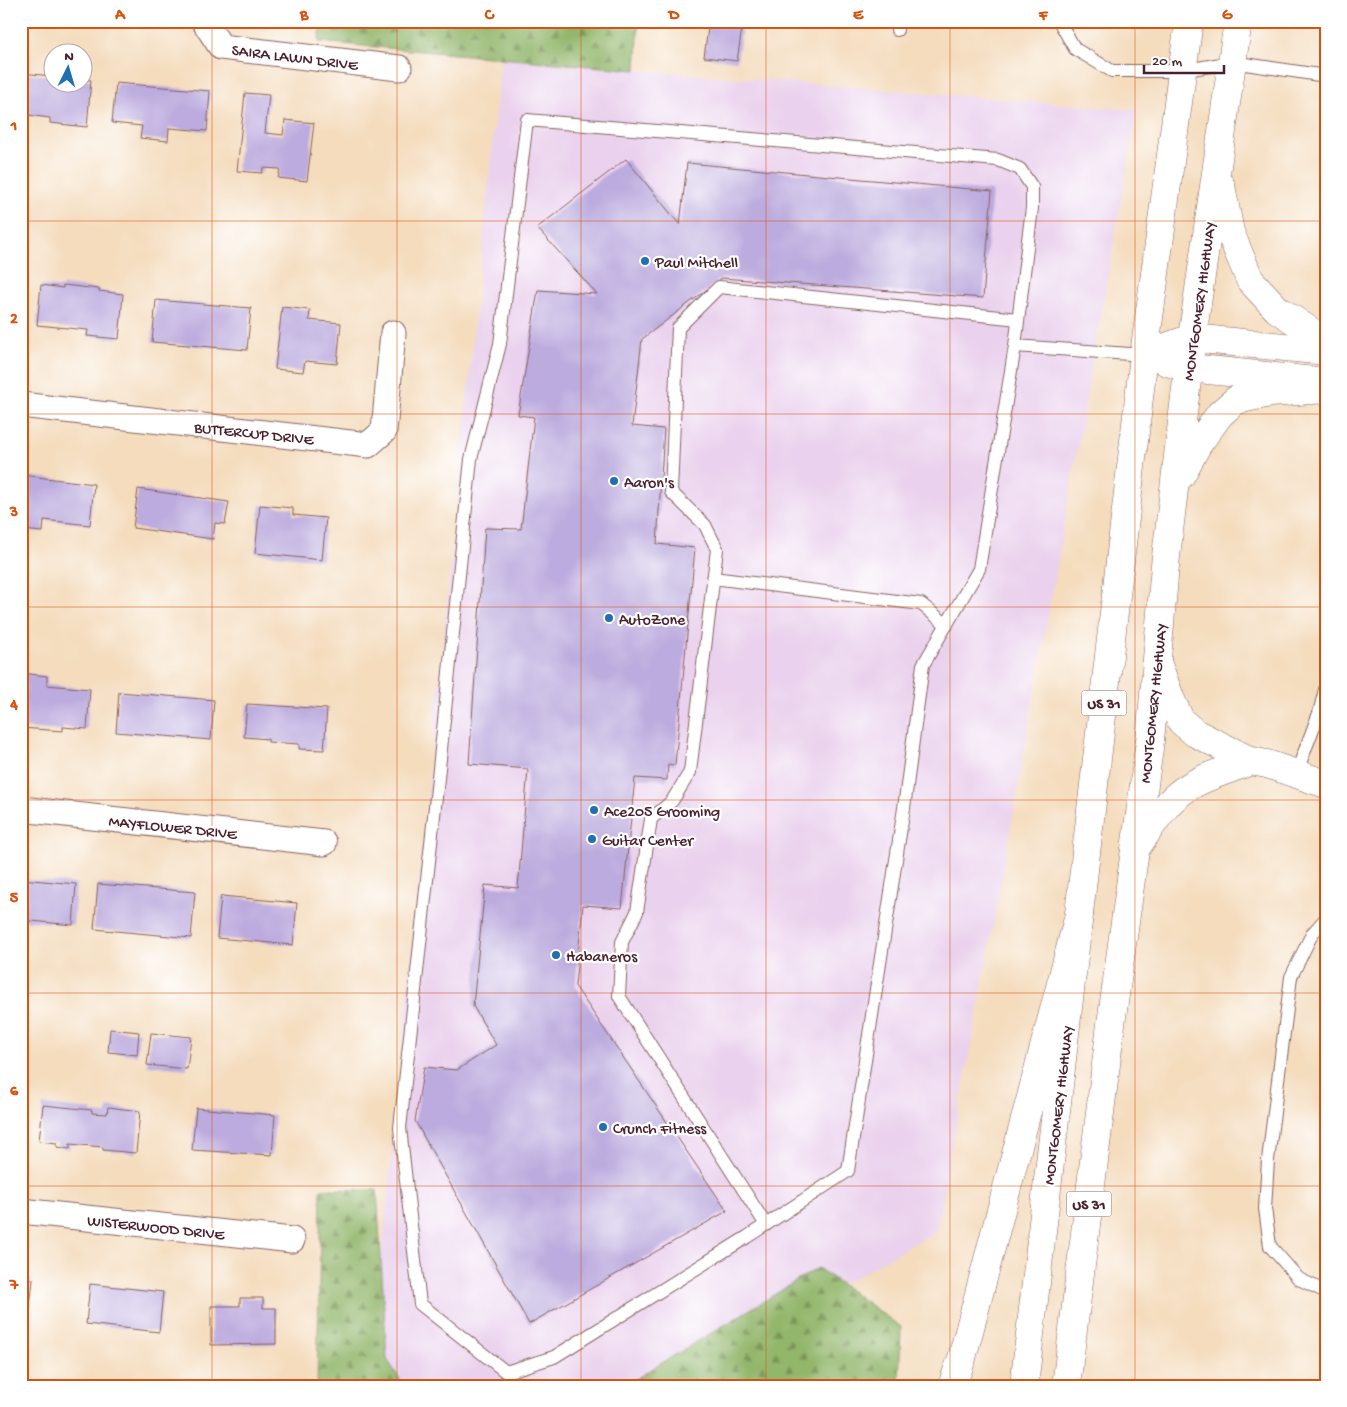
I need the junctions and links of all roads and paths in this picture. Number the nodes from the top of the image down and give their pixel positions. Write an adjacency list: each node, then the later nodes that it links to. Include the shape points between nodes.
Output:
1 (204, 21): 6 (street, SAIRA LAWN DRIVE, via 221,47)
2 (1059, 21): 7 (lane, via 1075,49 1112,71)
3 (1189, 21): 7 (main road, MONTGOMERY HIGHWAY / US 31)
4 (1238, 21): 5 (main road, MONTGOMERY HIGHWAY / US 31)
5 (1232, 62): 7 (lane); 8 (lane); 9 (main road, MONTGOMERY HIGHWAY / US 31)
6 (399, 68)
7 (1182, 71): 16 (main road, MONTGOMERY HIGHWAY / US 31)
8 (1326, 76)
9 (1217, 168): 12 (main road, MONTGOMERY HIGHWAY / US 31); 13 (main road, via 1230,232 1250,280 1277,309 1313,334)
10 (1018, 319): 14 (lane); 22 (lane, via 719,287 678,328 671,492 705,525 717,549); 35 (lane, via 1032,187 1020,169 998,160 527,120 500,344 472,459 400,1128 420,1304 506,1372 554,1357)
11 (393, 333): 20 (street, BUTTERCUP DRIVE, via 384,431 368,445)
12 (1192, 338): 15 (main road); 16 (main road); 17 (main road, MONTGOMERY HIGHWAY / US 31)
13 (1326, 339)
14 (1015, 346): 16 (lane); 23 (lane, via 979,569)
15 (1326, 351)
16 (1144, 355): 17 (main road); 32 (main road, MONTGOMERY HIGHWAY / US 31)
17 (1189, 368): 18 (main road); 21 (main road, MONTGOMERY HIGHWAY / US 31)
18 (1326, 382)
19 (1326, 389): 21 (main road, via 1270,393 1236,400 1220,414 1198,444)
20 (21, 405)
21 (1175, 487): 24 (main road, MONTGOMERY HIGHWAY / US 31)
22 (713, 578): 23 (lane, via 921,604); 35 (lane, via 690,772 672,801 651,819 637,912 622,942 619,996)
23 (947, 625): 35 (lane, via 923,665 848,1171)
24 (1157, 662): 26 (main road, via 1181,721 1195,733); 31 (main road, MONTGOMERY HIGHWAY / US 31)
25 (1325, 689): 27 (lane)
26 (1251, 761): 27 (main road); 31 (main road, via 1186,788 1164,808)
27 (1296, 774): 28 (main road)
28 (1326, 784)
29 (21, 809): 30 (street, MAYFLOWER DRIVE)
30 (324, 843)
31 (1135, 849): 40 (main road, MONTGOMERY HIGHWAY / US 31)
32 (1079, 915): 38 (main road); 39 (main road, MONTGOMERY HIGHWAY / US 31)
33 (1326, 918): 37 (lane, via 1312,934 1291,977 1265,1208 1270,1246 1299,1279)
34 (21, 1211): 36 (street, WISTERWOOD DRIVE)
35 (766, 1225)
36 (292, 1240)
37 (1326, 1292)
38 (952, 1386)
39 (1024, 1386)
40 (1066, 1386)

